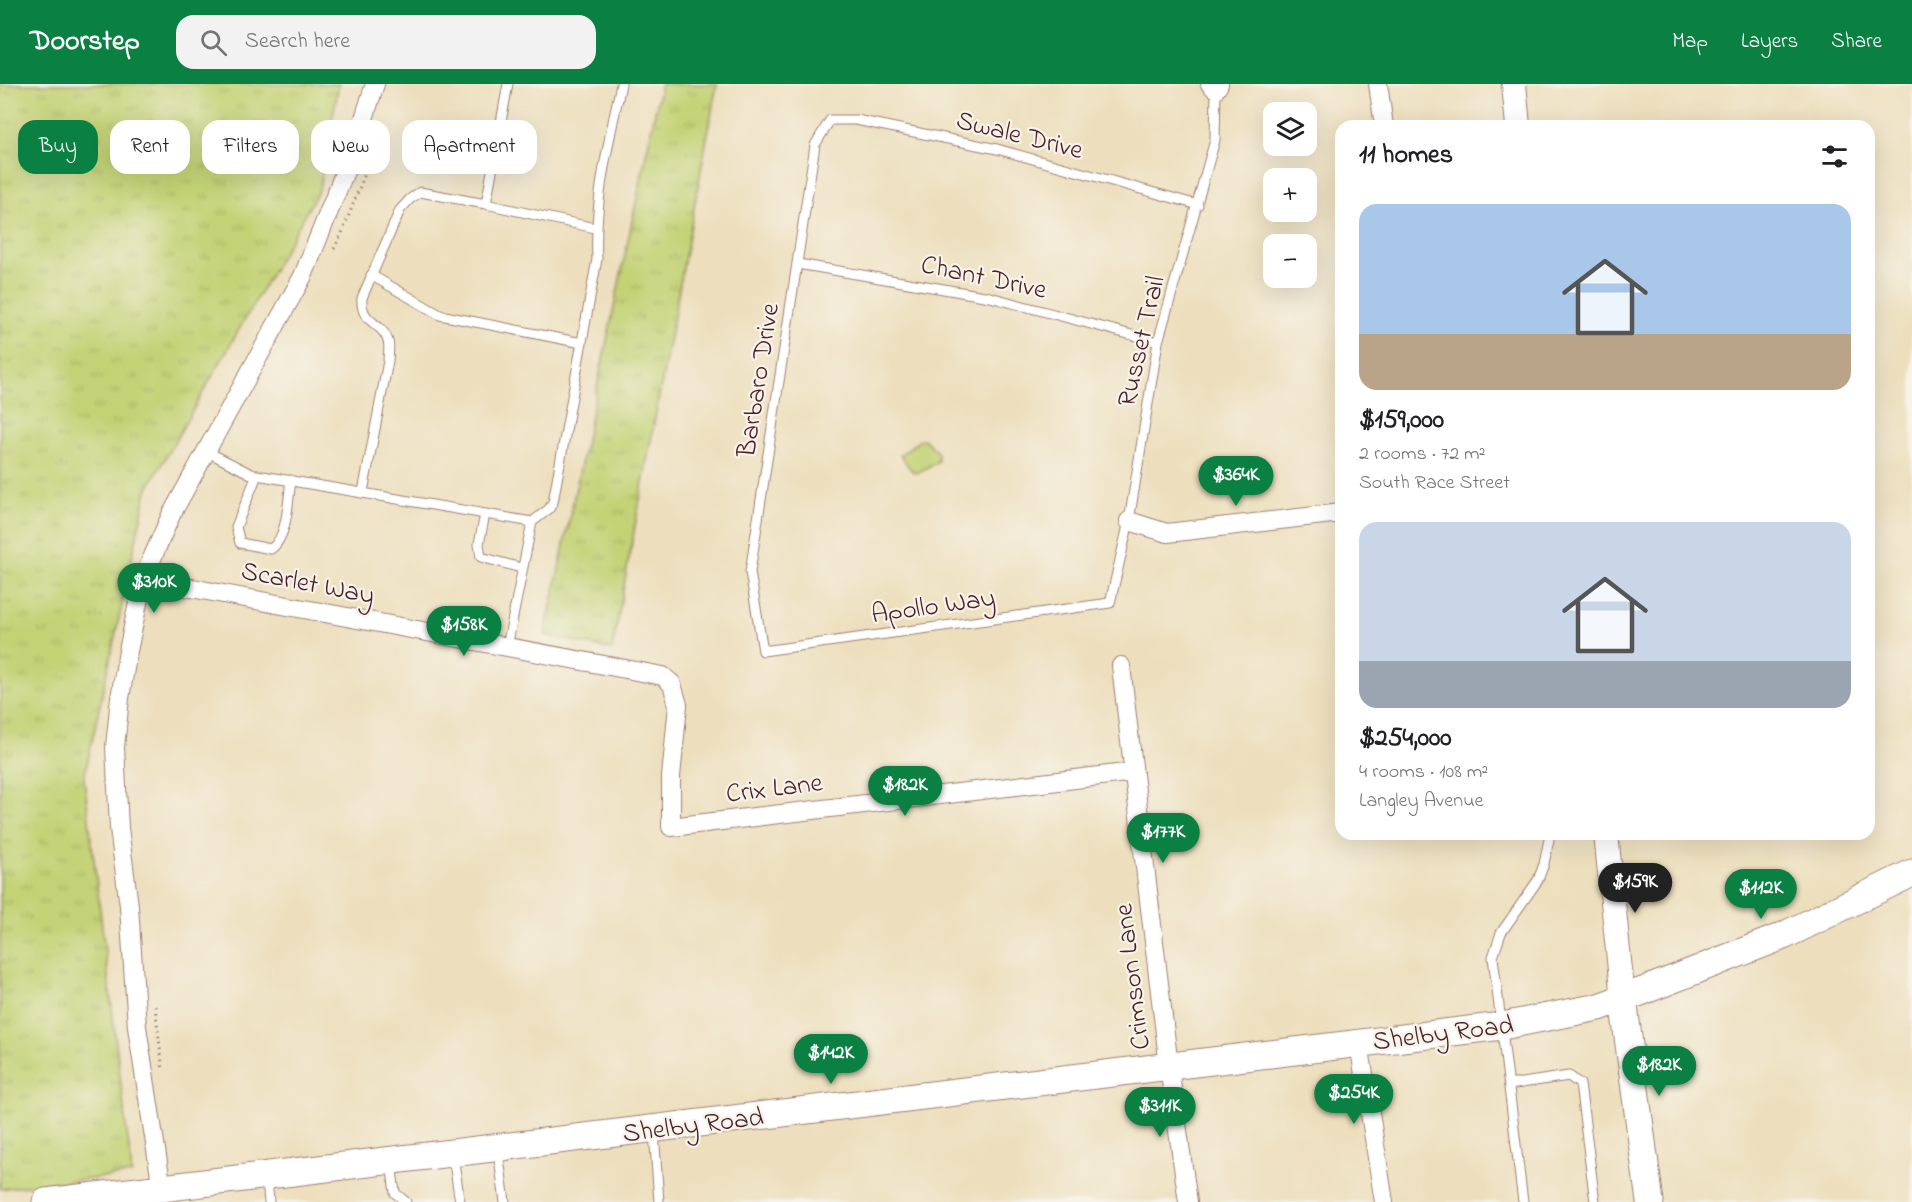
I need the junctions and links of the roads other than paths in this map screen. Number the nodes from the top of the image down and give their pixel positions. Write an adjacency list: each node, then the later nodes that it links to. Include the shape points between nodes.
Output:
1 (375, 84): 17 (street, via 356,144 303,276)
2 (508, 84): 10 (lane)
3 (621, 84): 12 (lane)
4 (1378, 84): 8 (street)
5 (1514, 84): 9 (street)
6 (1215, 86): 11 (lane, Russet Trail, via 1215,140)
7 (830, 120): 11 (lane, Swale Drive, via 856,120 997,149); 13 (lane, Barbaro Drive, via 815,145)
8 (1383, 120)
9 (1517, 120)
10 (486, 204): 12 (lane); 14 (lane, via 420,192 400,210)
11 (1198, 205): 15 (lane, Russet Trail)
12 (595, 228): 16 (lane, via 597,259)
13 (798, 264): 15 (lane, Chant Drive, via 990,297); 29 (lane, Barbaro Drive, via 750,572)
14 (371, 275): 16 (lane, via 440,315); 20 (lane, via 361,309 389,343)
15 (1158, 342): 23 (lane, Russet Trail)
16 (582, 343): 24 (lane, via 553,502)
17 (206, 451): 18 (lane); 26 (street, via 171,515)
18 (257, 475): 19 (lane); 19 (lane, via 236,528 237,536 240,543 272,549 282,535)
19 (291, 480): 20 (lane)
20 (363, 492): 21 (lane)
21 (485, 514): 24 (lane); 25 (lane, via 479,544 481,557)
22 (1335, 514): 23 (street, via 1167,533)
23 (1129, 521): 27 (lane, Russet Trail)
24 (532, 522): 25 (lane)
25 (521, 568): 28 (lane)
26 (143, 579): 28 (street, Scarlet Way); 46 (street, via 120,698 115,747)
27 (1110, 603): 29 (lane, Apollo Way)
28 (507, 647): 32 (street, Scarlet Way, via 663,676 672,684 678,705)
29 (763, 651)
30 (1121, 666): 31 (street, Crimson Lane)
31 (1134, 772): 32 (street, Crix Lane); 39 (street, Crimson Lane)
32 (671, 827)
33 (1549, 840): 37 (lane, via 1538,880 1501,933 1493,957)
34 (1607, 840): 36 (street)
35 (1912, 873): 36 (main road, Shelby Road, via 1783,936)
36 (1623, 999): 37 (main road, Shelby Road); 57 (main road)
37 (1502, 1026): 38 (main road, Shelby Road); 40 (lane)
38 (1359, 1043): 39 (main road, Shelby Road); 54 (street)
39 (1169, 1067): 41 (main road, Shelby Road); 53 (street, Crimson Lane)
40 (1509, 1085): 55 (lane); 56 (lane, via 1569,1076 1580,1084)
41 (654, 1129): 42 (main road, Shelby Road); 52 (lane)
42 (498, 1148): 43 (main road, Shelby Road); 51 (lane)
43 (453, 1153): 44 (main road, Shelby Road); 50 (lane)
44 (391, 1161): 45 (main road, Shelby Road); 49 (lane, via 395,1193)
45 (268, 1189): 46 (main road, Shelby Road)
46 (152, 1194): 47 (main road, Shelby Road)
47 (100, 1199): 48 (main road, Shelby Road)
48 (46, 1202)
49 (405, 1202)
50 (460, 1202)
51 (505, 1202)
52 (659, 1202)
53 (1188, 1202)
54 (1384, 1202)
55 (1523, 1202)
56 (1595, 1202)
57 (1650, 1202)

